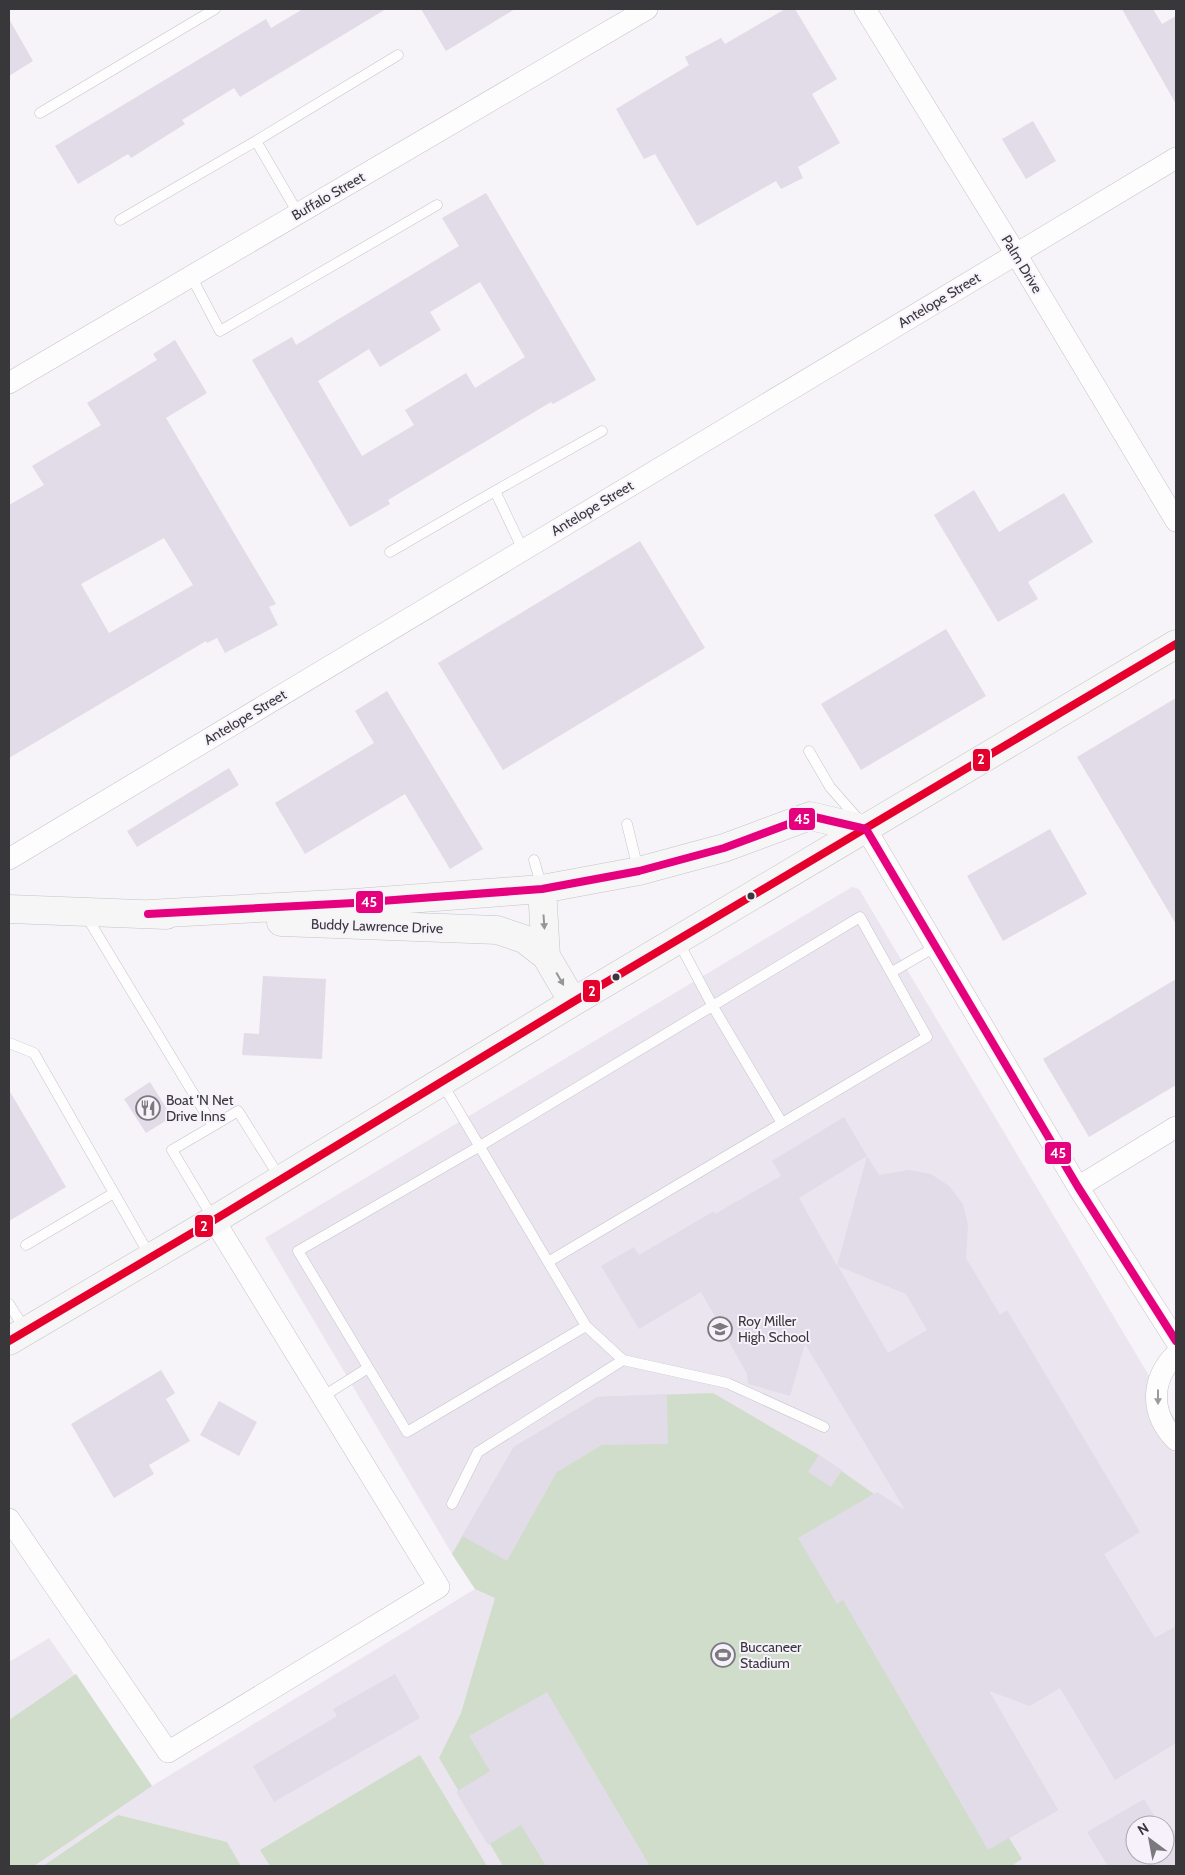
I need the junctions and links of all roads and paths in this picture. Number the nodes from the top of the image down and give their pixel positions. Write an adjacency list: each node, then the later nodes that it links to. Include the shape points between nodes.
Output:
1 (215, 9): 6 (lane)
2 (647, 9): 4 (street, Buffalo Street)
3 (865, 9): 12 (street, Palm Drive)
4 (627, 15): 10 (street, Buffalo Street)
5 (398, 54): 7 (lane)
6 (40, 113)
7 (256, 141): 10 (lane); 11 (lane)
8 (1176, 158): 12 (street, Antelope Street)
9 (437, 205): 13 (lane, via 220,331)
10 (298, 214): 13 (street, Buffalo Street)
11 (120, 220)
12 (1016, 254): 17 (street, Palm Drive); 18 (street, Antelope Street)
13 (191, 276): 14 (street, Buffalo Street)
14 (9, 383)
15 (602, 431): 16 (lane)
16 (495, 491): 18 (lane); 19 (lane)
17 (1176, 521)
18 (523, 550): 24 (street, Antelope Street)
19 (390, 552)
20 (1176, 644): 23 (street)
21 (808, 751): 23 (lane, via 830,787)
22 (626, 824): 26 (lane)
23 (866, 829): 26 (street, Buddy Lawrence Drive, via 810,816 724,848); 32 (street); 33 (street)
24 (9, 859)
25 (534, 860): 27 (lane)
26 (639, 871): 27 (street, Buddy Lawrence Drive)
27 (533, 889): 30 (street, Buddy Lawrence Drive); 31 (street); 34 (street, one-way to 34)
28 (9, 909): 29 (street, Buddy Lawrence Drive)
29 (83, 911): 30 (street, Buddy Lawrence Drive); 41 (lane)
30 (148, 914): 31 (street, Buddy Lawrence Drive, via 256,922)
31 (497, 930): 34 (street, Buddy Lawrence Drive, via 524,939)
32 (677, 940): 36 (street); 37 (lane)
33 (935, 947): 35 (lane); 45 (street)
34 (546, 956): 36 (street, Buddy Lawrence Drive, one-way to 36)
35 (892, 972): 37 (lane, via 860,917); 40 (lane, via 927,1037)
36 (573, 1002): 39 (street)
37 (712, 1005): 40 (lane); 43 (lane)
38 (9, 1043): 46 (lane, via 34,1053)
39 (441, 1082): 43 (lane); 44 (street)
40 (782, 1123): 50 (lane)
41 (213, 1126): 44 (lane, via 238,1111); 47 (lane, via 172,1150)
42 (1176, 1127): 45 (street)
43 (480, 1146): 50 (lane); 57 (lane, via 298,1252)
44 (281, 1180): 47 (street)
45 (1078, 1187): 54 (street)
46 (114, 1193): 48 (lane); 49 (lane)
47 (214, 1220): 49 (street); 58 (street)
48 (26, 1245)
49 (151, 1258): 53 (street)
50 (548, 1262): 52 (lane)
51 (9, 1304): 53 (lane)
52 (586, 1326): 56 (lane); 57 (lane, via 407,1432)
53 (17, 1336)
54 (1176, 1341)
55 (1176, 1354): 60 (street, one-way to 60, via 1159,1379 1156,1397 1159,1416)
56 (623, 1360): 59 (lane, via 727,1383); 61 (lane, via 478,1452)
57 (368, 1368): 58 (lane)
58 (322, 1397): 62 (street, via 439,1587 168,1752)
59 (824, 1427)
60 (1176, 1440)
61 (452, 1504)
62 (9, 1519)

